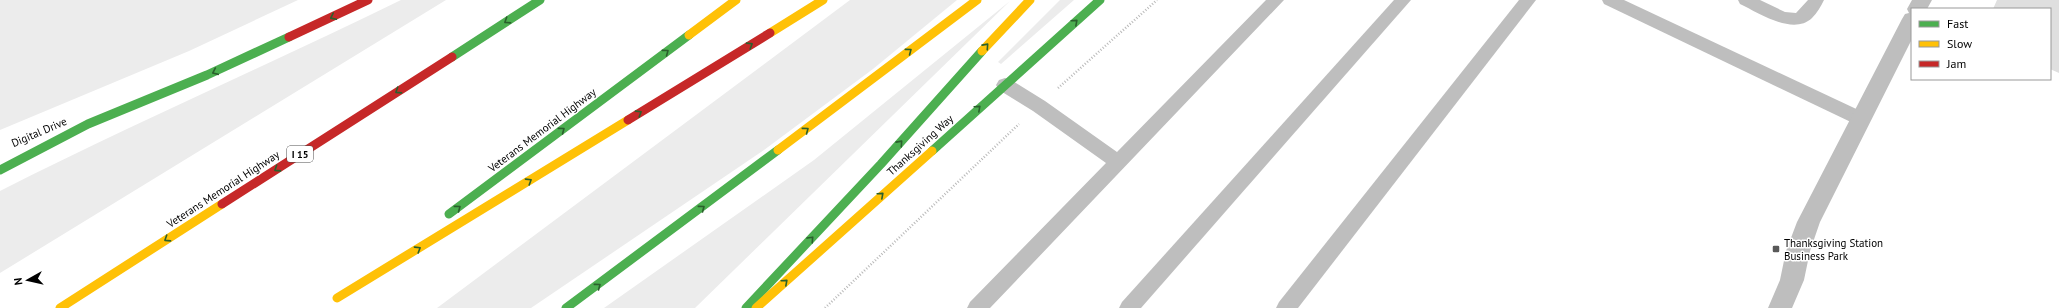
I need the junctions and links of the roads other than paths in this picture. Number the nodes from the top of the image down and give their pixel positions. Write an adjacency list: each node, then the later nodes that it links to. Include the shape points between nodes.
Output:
1 (368, 0): 17 (main road, one-way to 17, via 214,72)
2 (540, 0): 25 (main road, Veterans Memorial Highway / I 15, one-way to 25)
3 (736, 0): 21 (main road, Veterans Memorial Highway, one-way to 3)
4 (823, 0): 23 (main road, one-way to 4)
5 (977, 0): 26 (main road, one-way to 5)
6 (1030, 0): 27 (main road, one-way to 6, via 882,164)
7 (1100, 0): 15 (main road, Thanksgiving Way, one-way to 7)
8 (1276, 0): 19 (lane)
9 (1403, 0): 30 (lane)
10 (1528, 0): 31 (lane)
11 (1610, 0): 16 (lane)
12 (1746, 0): 13 (lane, via 1788,19 1796,20 1810,11)
13 (1816, 0)
14 (1911, 21): 16 (street)
15 (1005, 85): 19 (lane); 28 (main road, Thanksgiving Way, one-way to 15)
16 (1861, 119): 32 (street, via 1809,222)
17 (88, 124): 18 (main road, Digital Drive); 20 (main road)
18 (0, 162)
19 (1118, 162): 29 (lane)
20 (0, 170)
21 (444, 218)
22 (419, 237): 23 (main road)
23 (337, 298): 24 (main road)
24 (328, 305)
25 (60, 308)
26 (566, 308)
27 (746, 308)
28 (756, 308)
29 (977, 308)
30 (1129, 308)
31 (1286, 308)
32 (1782, 308)

